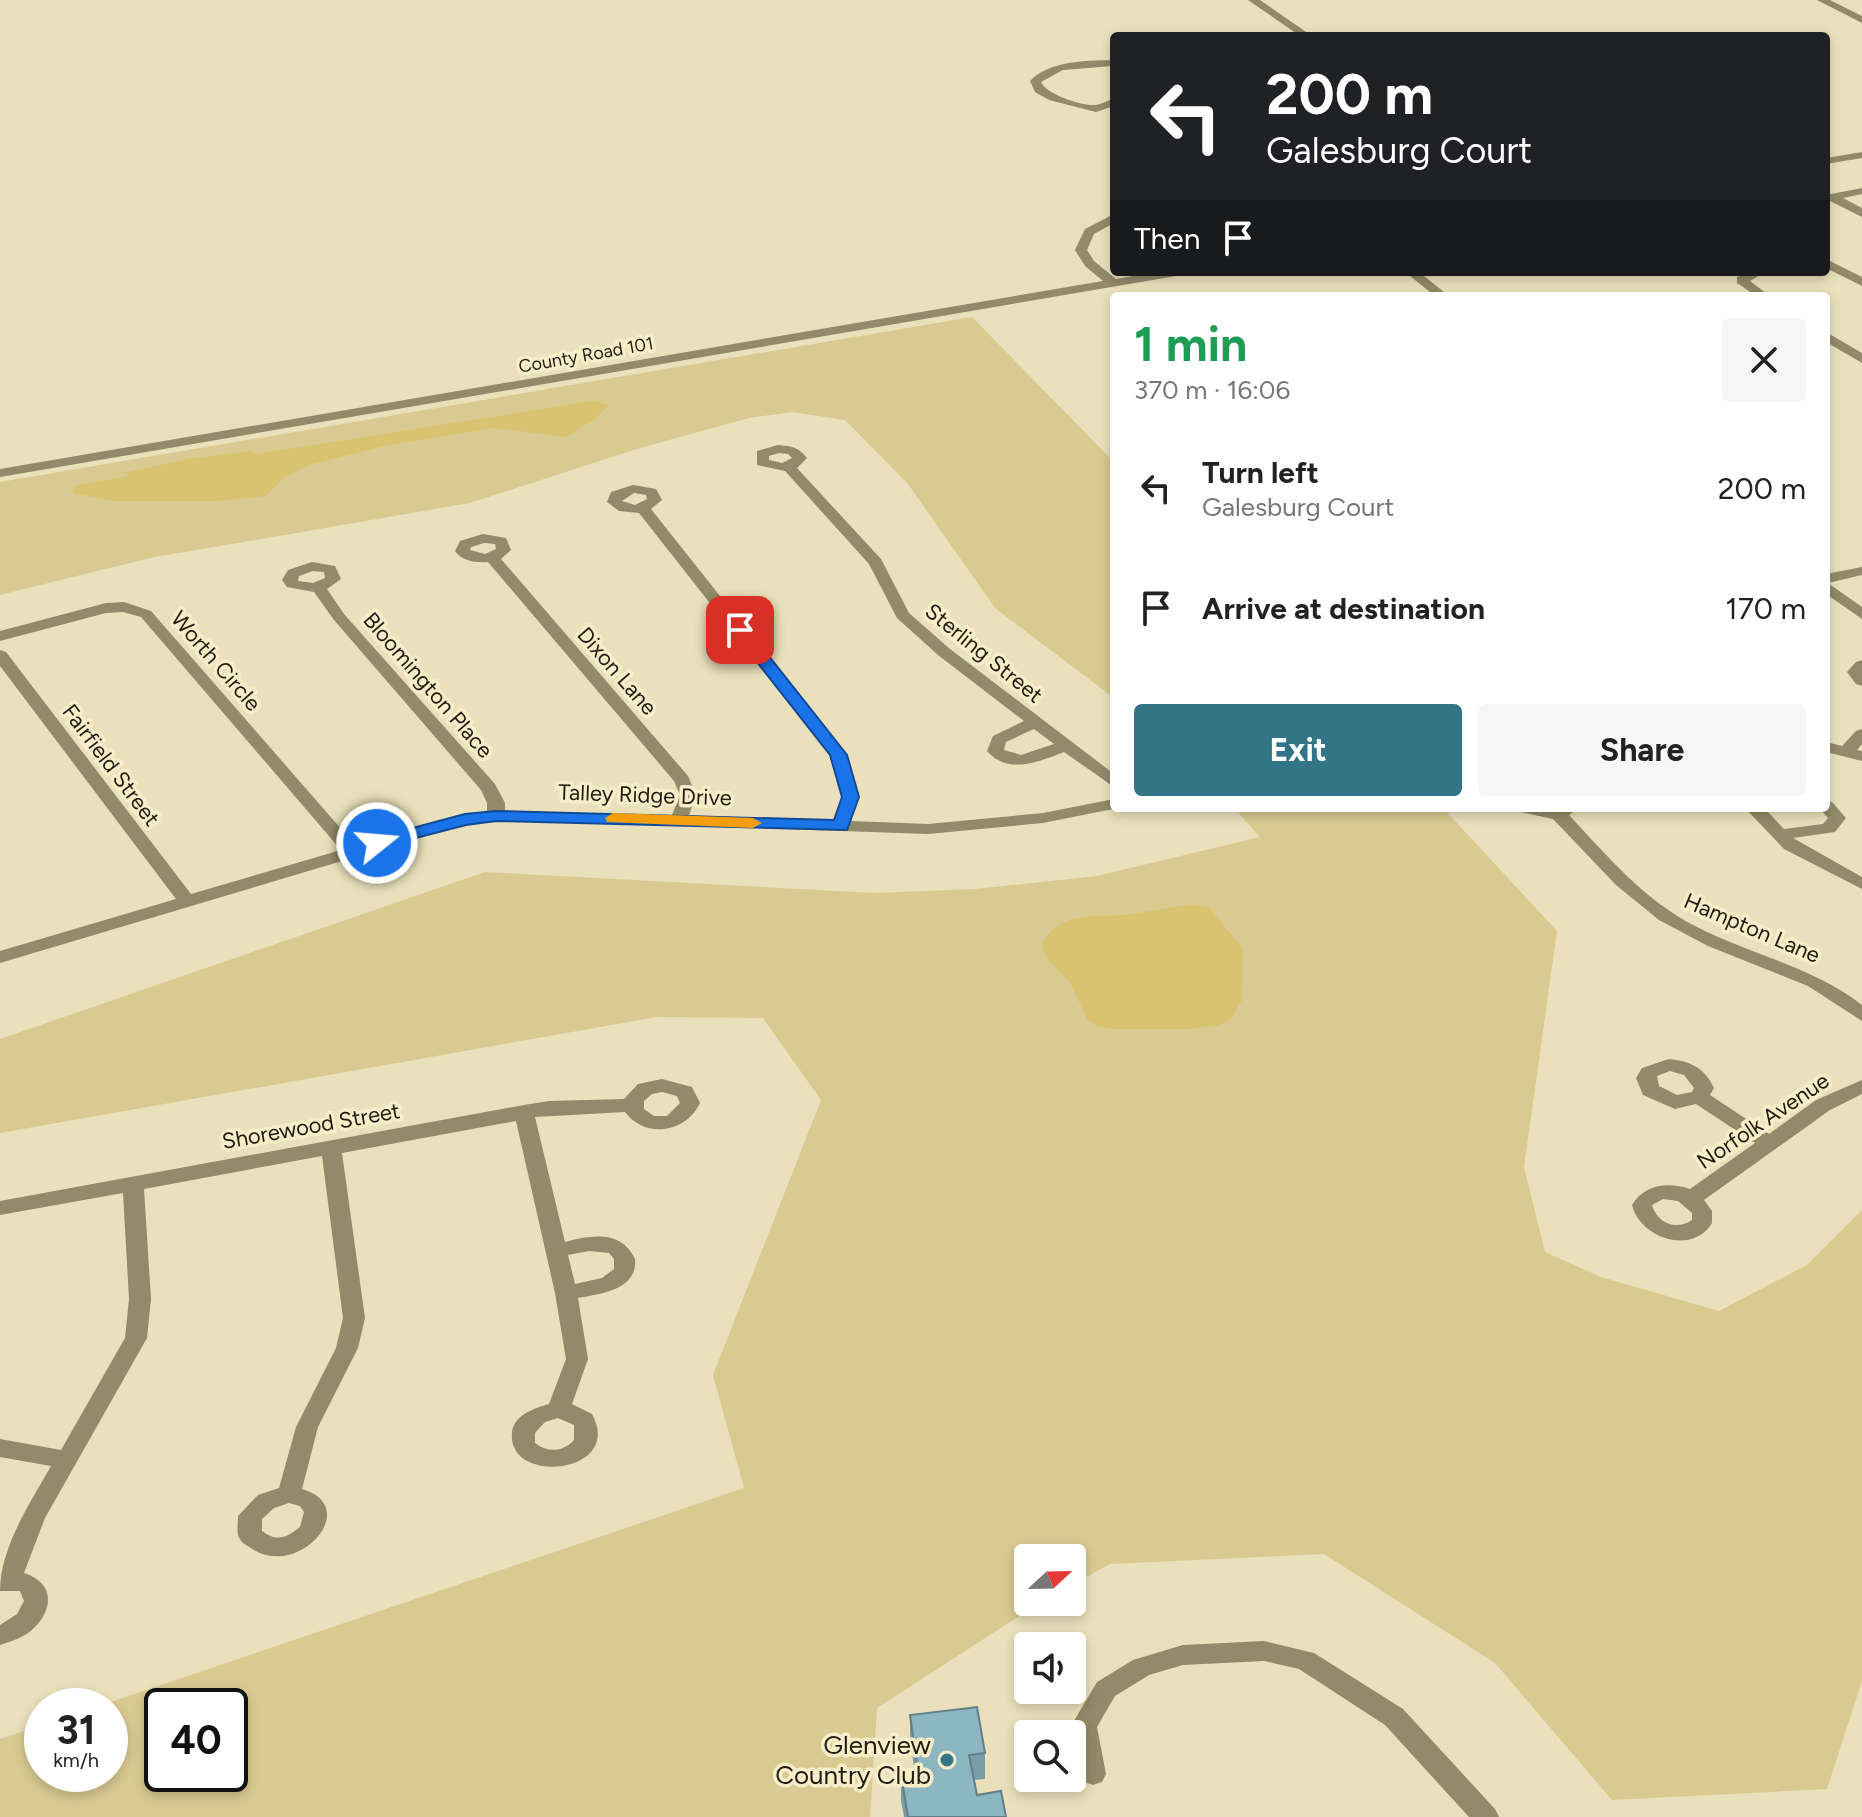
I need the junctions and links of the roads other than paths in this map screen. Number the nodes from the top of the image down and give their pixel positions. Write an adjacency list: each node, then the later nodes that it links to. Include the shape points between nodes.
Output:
1 (1253, 0): 4 (street)
2 (1822, 0): 3 (street)
3 (1862, 20)
4 (1301, 32)
5 (1110, 63): 6 (street, via 1058,68 1035,81 1039,90 1077,105 1096,109)
6 (1110, 104)
7 (1862, 155): 8 (street)
8 (1830, 160)
9 (1862, 191): 10 (street)
10 (1830, 197)
11 (1830, 197): 12 (street)
12 (1862, 213)
13 (1110, 220): 19 (street, via 1089,232 1081,250)
14 (1830, 265): 18 (street)
15 (1154, 276): 19 (street, County Road 101)
16 (1416, 276): 20 (street)
17 (1750, 276): 21 (street, via 1741,280)
18 (1862, 282)
19 (1113, 283): 25 (street, County Road 101)
20 (1438, 292)
21 (1758, 292)
22 (1830, 339): 23 (street)
23 (1862, 359)
24 (788, 466): 37 (street, Sterling Street, via 876,562 902,615)
25 (0, 473)
26 (643, 508): 51 (street, via 838,755 850,797)
27 (491, 557): 50 (street, Dixon Lane, via 682,780 688,795)
28 (1862, 571): 29 (street)
29 (1830, 578)
30 (318, 587): 49 (street, Bloomington Place, via 489,788)
31 (1830, 590): 32 (street)
32 (1862, 614)
33 (0, 636): 53 (street, Worth Circle, via 106,608 146,614)
34 (0, 655): 55 (street, Fairfield Street)
35 (1862, 665): 36 (street, via 1855,672)
36 (1862, 681)
37 (1036, 722): 39 (street, Sterling Street); 39 (street, Sterling Street, via 999,739 995,751 1019,761)
38 (1862, 734): 41 (street)
39 (1066, 745): 42 (street, Sterling Street)
40 (1830, 748): 41 (street)
41 (1854, 754)
42 (1110, 779)
43 (1110, 805): 51 (street, Talley Ridge Drive, via 980,825)
44 (1830, 810): 52 (street, via 1837,818 1829,828)
45 (1537, 812): 46 (street, Hampton Lane)
46 (1557, 812)
47 (1565, 812): 58 (street, Hampton Lane, via 1626,884 1666,917 1794,970 1838,994)
48 (1764, 812): 52 (street)
49 (496, 816): 50 (street, Talley Ridge Drive); 53 (street, Talley Ridge Drive, via 430,827)
50 (679, 820): 51 (street, Talley Ridge Drive)
51 (841, 826)
52 (1780, 835): 54 (street)
53 (351, 851): 55 (street, Talley Ridge Drive)
54 (1862, 884)
55 (187, 901): 57 (street, Talley Ridge Drive)
56 (0, 937): 57 (street)
57 (5, 956)
58 (1862, 1015)
59 (1862, 1086): 63 (street, Norfolk Avenue, via 1823,1105)
60 (1699, 1097): 63 (street)
61 (632, 1105): 62 (street, Shorewood Street)
62 (524, 1112): 64 (street, Shorewood Street); 68 (street)
63 (1769, 1143): 66 (street, Norfolk Avenue)
64 (331, 1147): 65 (street, Shorewood Street); 73 (street, via 354,1318 347,1348 307,1427)
65 (133, 1183): 67 (street, Shorewood Street); 72 (street, via 140,1299 136,1338)
66 (1691, 1199)
67 (0, 1208)
68 (556, 1251): 69 (street); 69 (street, via 611,1244 626,1259 619,1278)
69 (566, 1293): 70 (street, via 577,1359)
70 (558, 1410)
71 (0, 1448): 72 (street)
72 (67, 1460): 74 (street)
73 (289, 1494)
74 (5, 1580): 75 (street, via 29,1584 38,1598 25,1624)
75 (0, 1635)
76 (1093, 1774): 77 (street, via 1084,1726 1106,1689 1142,1667 1183,1655 1264,1651 1305,1660 1394,1717)
77 (1486, 1817)

